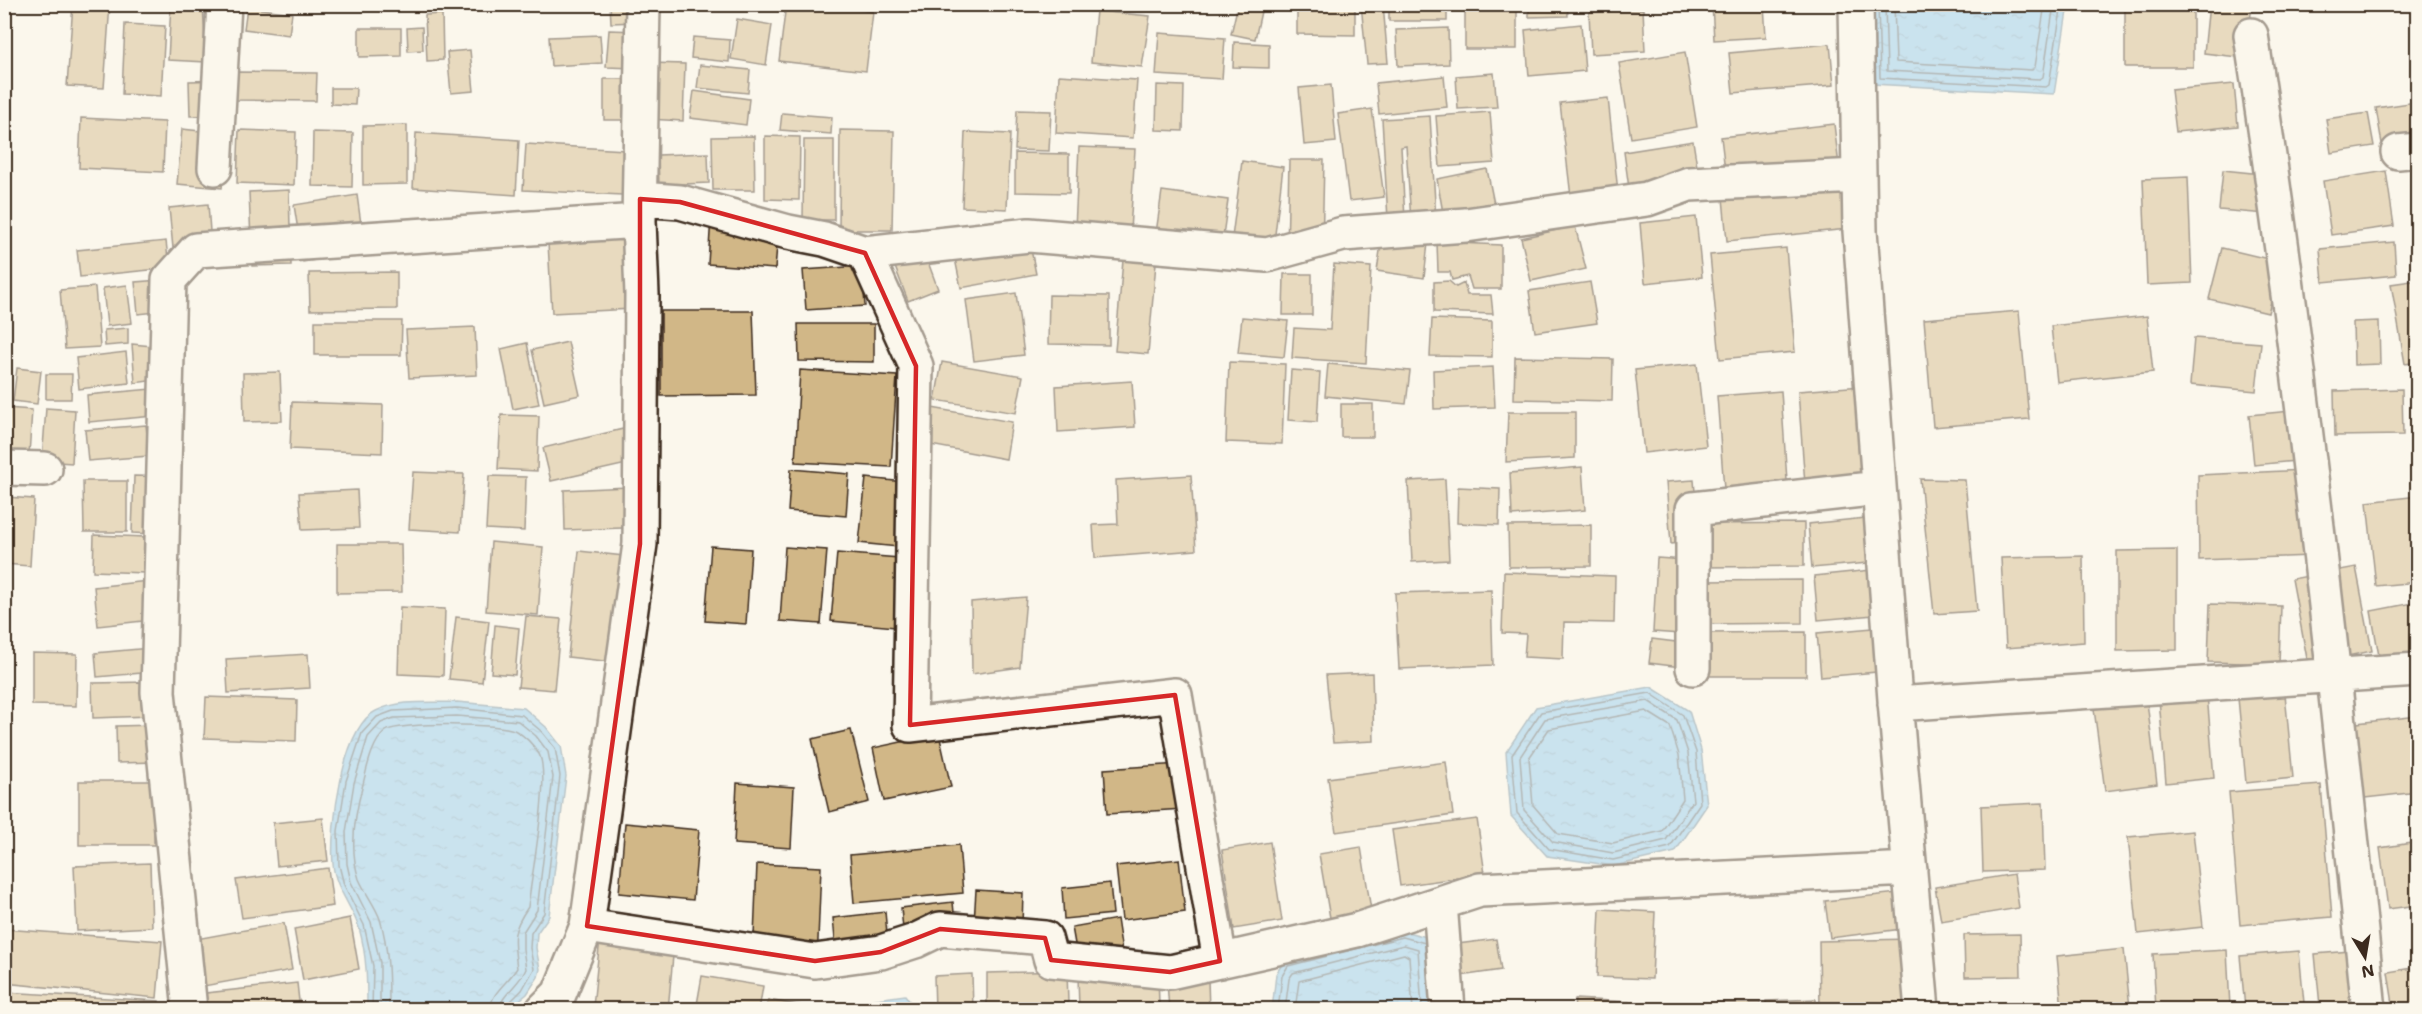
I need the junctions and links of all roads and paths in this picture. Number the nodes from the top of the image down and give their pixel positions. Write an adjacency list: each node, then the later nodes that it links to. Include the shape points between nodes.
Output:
1 (224, 4): 5 (street)
2 (643, 4): 7 (street)
3 (1856, 4): 6 (street)
4 (2251, 35): 14 (street)
5 (215, 168)
6 (1859, 176): 8 (street, via 1689,184 1647,199 1568,211 1466,225 1343,234 1267,255 1029,235); 11 (street)
7 (639, 210): 8 (street, via 680,202 824,238); 18 (street, via 640,544); 20 (street, via 196,250 169,280 158,692)
8 (865, 253): 19 (street, via 916,366 910,725 1175,695)
9 (4, 468): 10 (street)
10 (45, 469)
11 (1879, 488): 12 (street, via 1693,509); 15 (street)
12 (1693, 668)
13 (2418, 670): 14 (street)
14 (2335, 677): 15 (street); 24 (street)
15 (1895, 704): 16 (street)
16 (1910, 869): 17 (street, via 1480,890); 23 (street)
17 (1440, 903): 19 (street, via 1357,930); 22 (street)
18 (587, 926): 19 (street, via 815,961 881,952 940,929 1045,938 1051,960 1170,972); 21 (street, via 559,994)
19 (1220, 961)
20 (190, 1010)
21 (543, 1010)
22 (1448, 1010)
23 (1922, 1010)
24 (2369, 1010)

